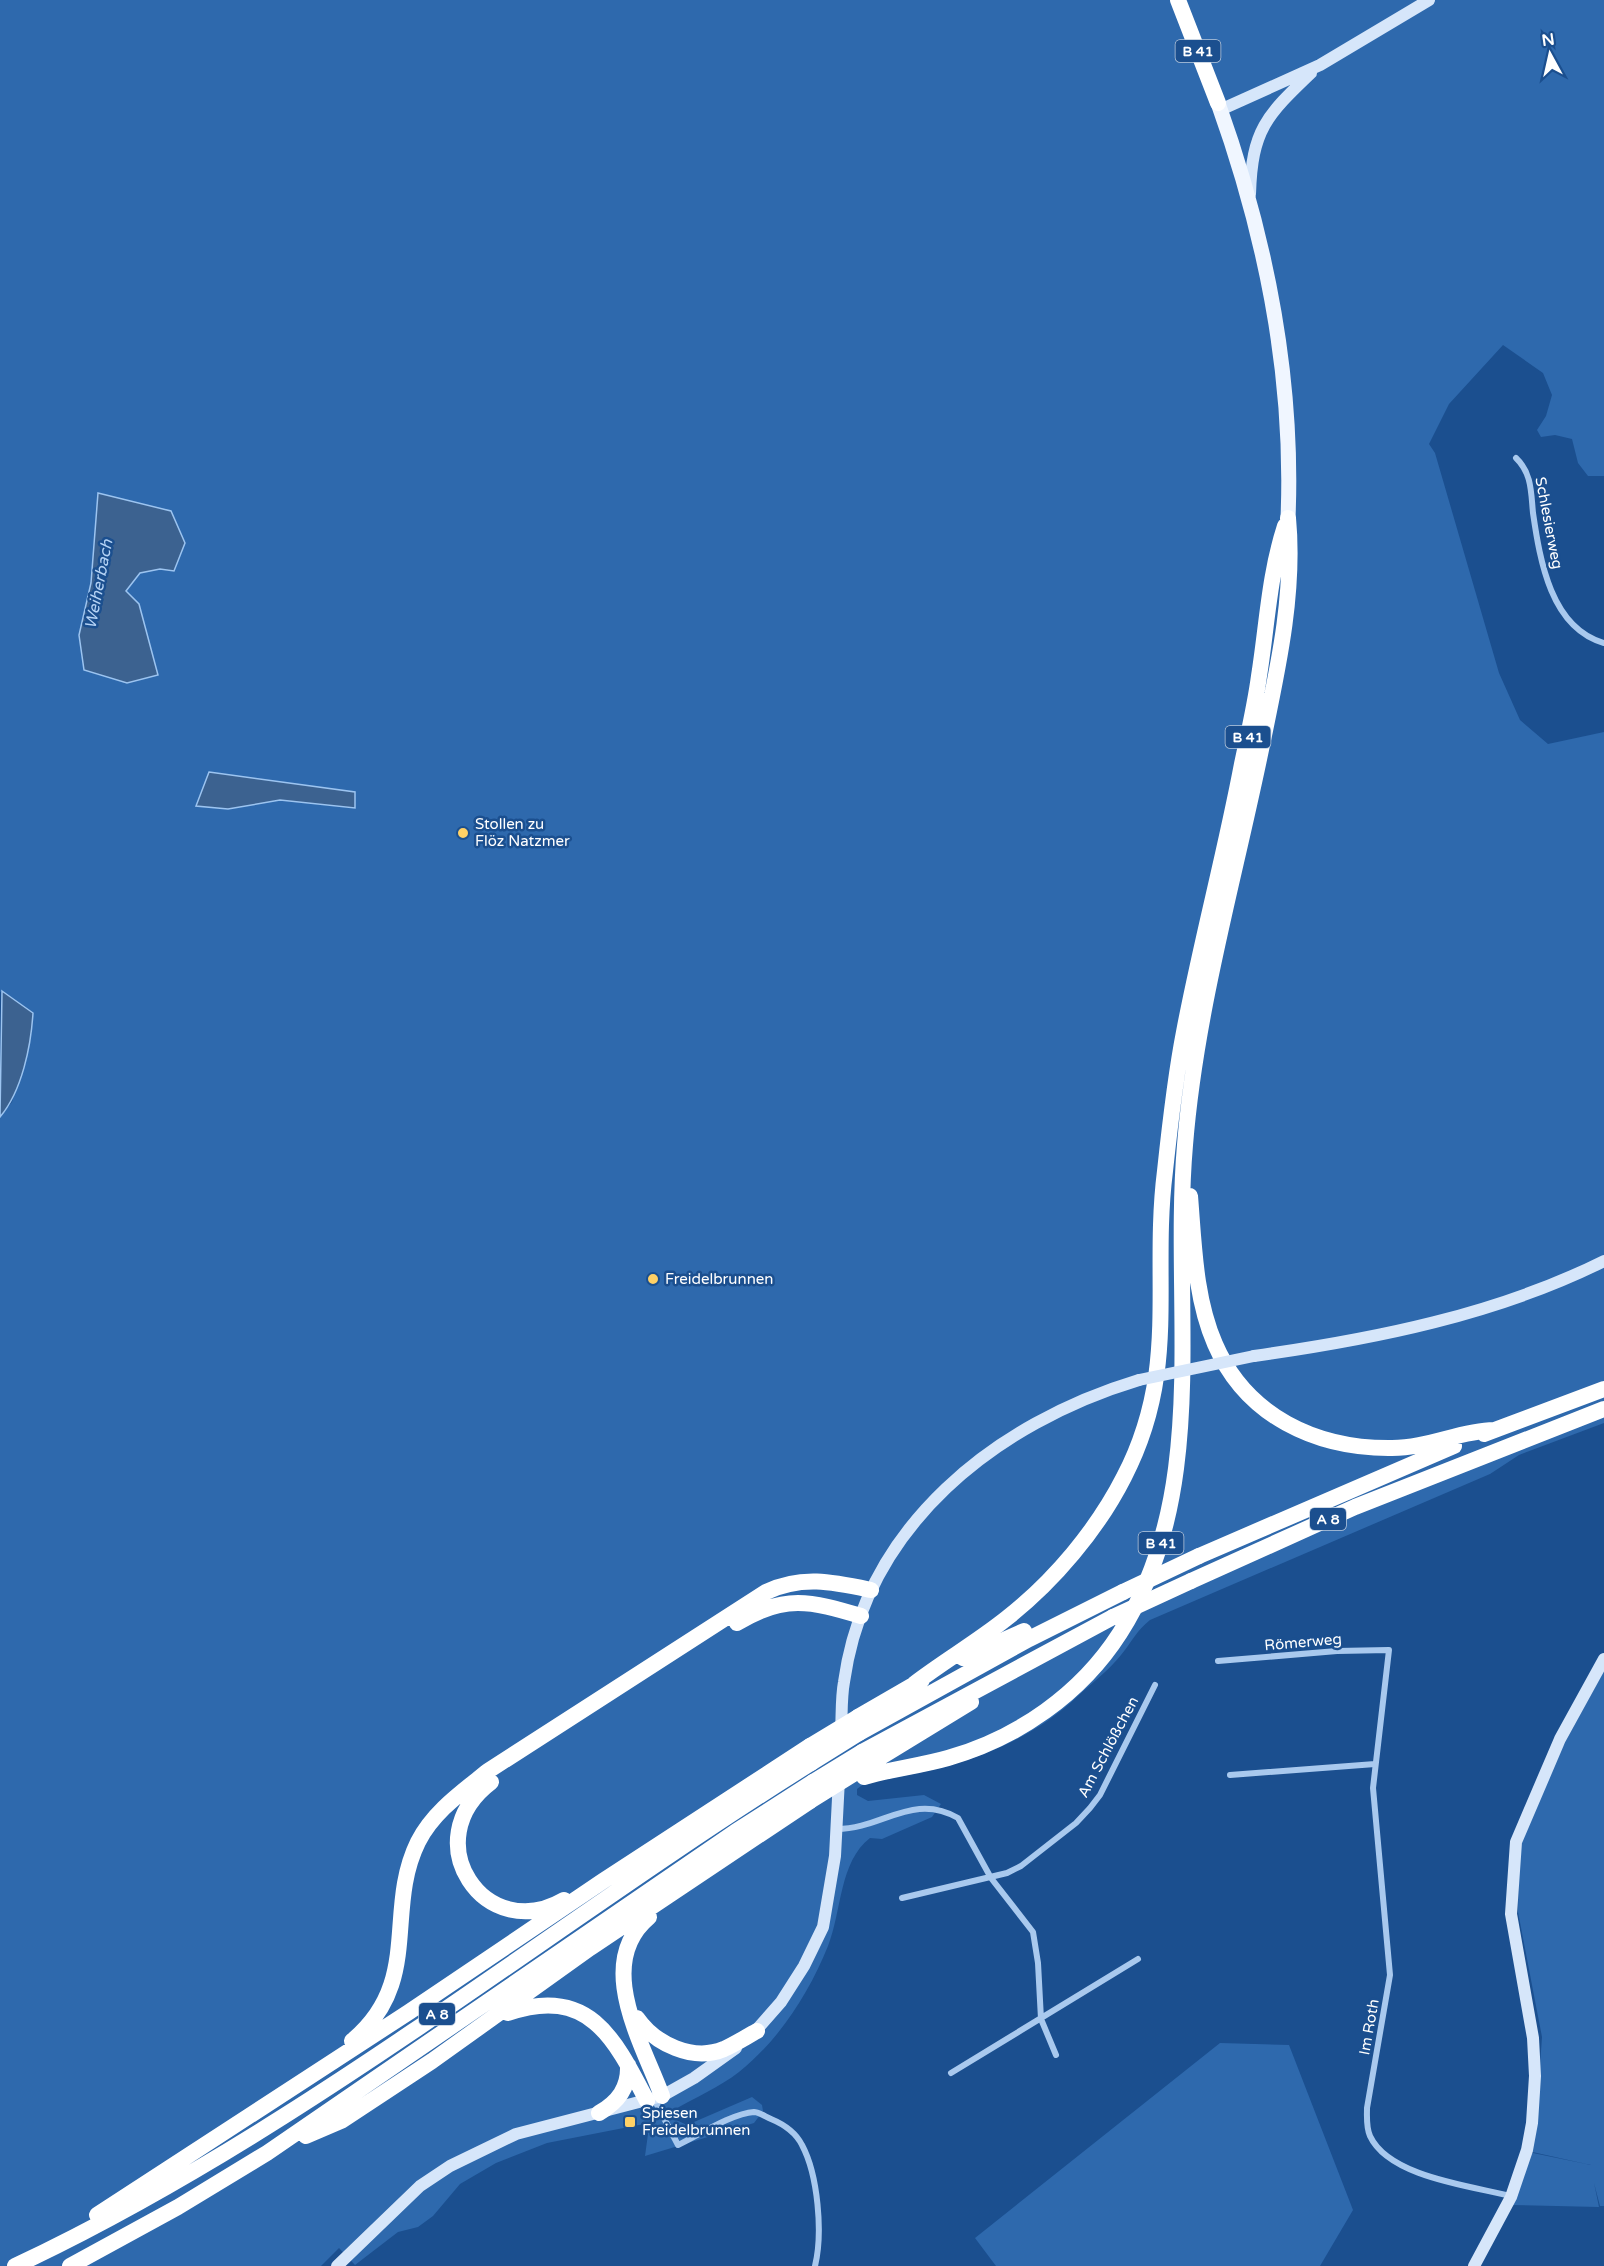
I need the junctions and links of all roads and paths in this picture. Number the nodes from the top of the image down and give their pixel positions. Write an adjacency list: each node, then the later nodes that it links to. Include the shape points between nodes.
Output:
1 (1178, 0): 4 (highway, B 41)
2 (1426, 2): 3 (street)
3 (1320, 65): 4 (street); 5 (street, via 1264,124 1252,159)
4 (1219, 106): 5 (main road, B 41)
5 (1250, 204): 7 (main road, B 41, via 1272,290 1281,353 1288,433)
6 (1516, 458): 8 (street, Schlesierweg, via 1528,472 1537,535 1553,594 1580,632)
7 (1288, 518): 9 (highway, B 41, via 1289,585 1275,681 1199,1041); 20 (highway, B 41, via 1274,568 1259,678 1232,818 1174,1086 1164,1177 1160,1353 1147,1419 1124,1477 1076,1549 1007,1619)
8 (1604, 643)
9 (1185, 1142): 13 (highway, via 1201,1296 1215,1344 1230,1374 1264,1411 1323,1440 1361,1447 1419,1445 1470,1431); 24 (highway, B 41, via 1180,1212 1178,1445 1166,1524 1148,1584 1120,1633 1087,1675 1057,1703 1020,1728 944,1759)
10 (1604, 1261): 14 (street, bridge, via 1559,1283 1484,1310 1139,1380 1055,1411 987,1452 957,1476 891,1555)
11 (1604, 1389): 13 (highway, A 8)
12 (1604, 1409): 24 (highway, A 8, bridge, via 1355,1507 1113,1617 1038,1656)
13 (1494, 1430): 15 (highway, A 8, bridge, via 1199,1556)
14 (871, 1590): 16 (street); 39 (highway, via 811,1580 766,1592 488,1771 461,1793 427,1827 410,1862 399,1960 387,1998 362,2033)
15 (1090, 1608): 20 (highway, via 1007,1638); 22 (highway, A 8)
16 (861, 1616): 26 (street, via 844,1682); 28 (highway, via 804,1601 785,1602 751,1614 495,1779 468,1806 458,1831 460,1862 477,1890 500,1907 536,1911)
17 (1389, 1650): 19 (street, Römerweg); 23 (street, Im Roth)
18 (1604, 1659): 43 (street, via 1560,1739 1516,1842 1511,1914 1533,2038 1535,2076 1527,2150)
19 (1218, 1661)
20 (914, 1684): 22 (highway)
21 (1155, 1685): 27 (street, Am Schlößchen, via 1090,1808 1021,1866)
22 (858, 1725): 28 (highway, bridge, via 810,1746); 44 (highway, A 8, bridge, via 811,1763 717,1822 287,2115 182,2179)
23 (1376, 1764): 25 (street); 43 (street, Im Roth, via 1374,1806 1390,1959 1367,2108 1370,2136 1395,2161 1415,2172)
24 (863, 1766): 29 (highway, bridge); 42 (highway, A 8, bridge, via 813,1782 735,1832)
25 (1230, 1775)
26 (836, 1830): 27 (street, via 868,1826 911,1809 928,1807 948,1813 964,1827); 35 (street, via 833,1879 823,1927 804,1966)
27 (991, 1878): 30 (street, Am Schlößchen); 34 (street, via 1033,1932)
28 (603, 1881): 39 (highway)
29 (691, 1882): 32 (highway, via 643,1921 631,1938 622,1971); 33 (highway)
30 (902, 1898)
31 (1138, 1959): 34 (street)
32 (629, 2008): 35 (highway, via 645,2030 674,2048 689,2052 722,2050); 40 (highway)
33 (493, 2018): 37 (highway, via 537,2005 575,2009 603,2027); 42 (highway, via 341,2121)
34 (1041, 2019): 36 (street); 38 (street)
35 (757, 2031): 40 (street, via 709,2068)
36 (1056, 2055)
37 (628, 2064): 40 (highway); 41 (highway, via 626,2087 610,2107)
38 (951, 2073)
39 (315, 2074): 44 (highway, via 100,2212)
40 (655, 2098): 41 (street); 48 (street, via 678,2145 755,2112 783,2124 802,2144 811,2173 819,2216 820,2247)
41 (599, 2113): 45 (street, via 516,2134 450,2166 420,2186)
42 (267, 2153): 47 (highway, A 8)
43 (1511, 2197): 49 (street)
44 (53, 2248): 46 (highway, A 8)
45 (344, 2264)
46 (15, 2266)
47 (70, 2266)
48 (815, 2266)
49 (1474, 2266)

